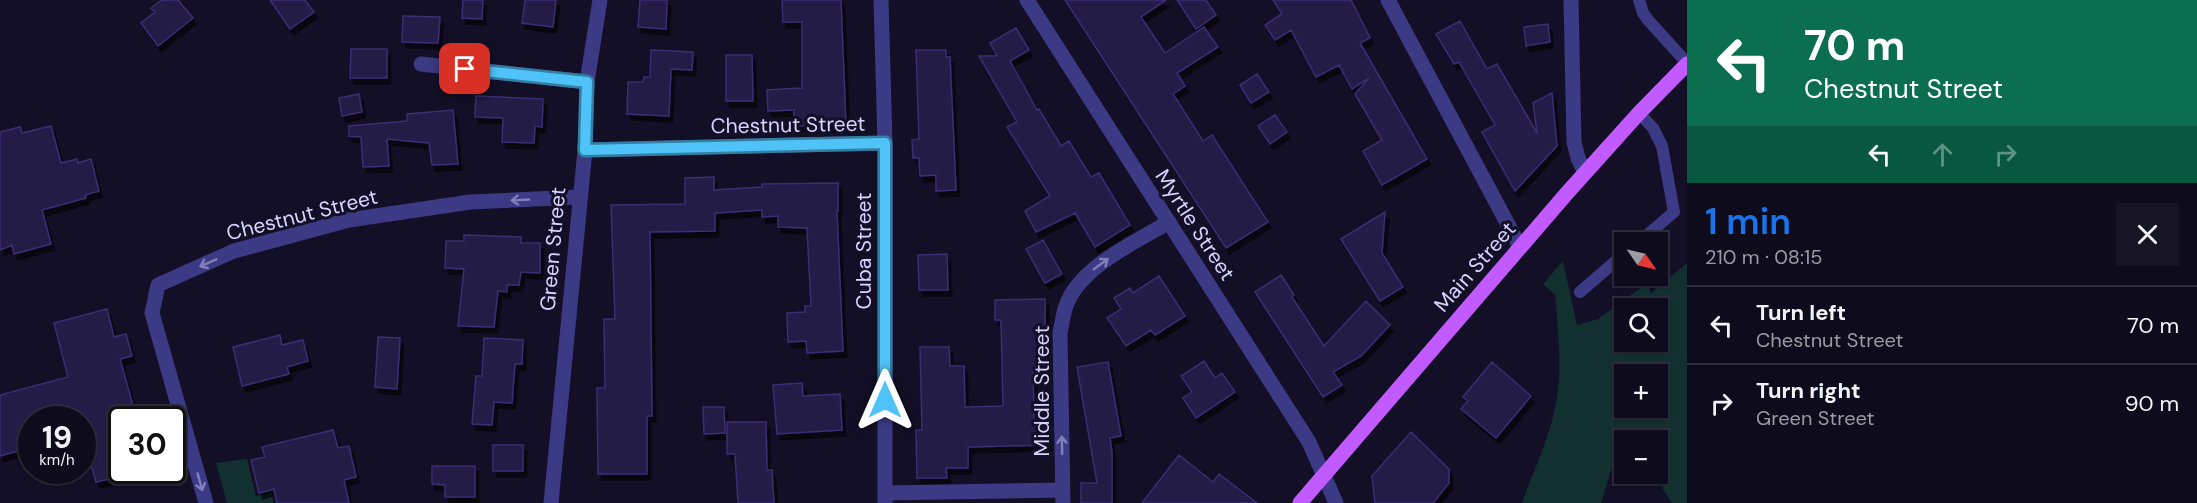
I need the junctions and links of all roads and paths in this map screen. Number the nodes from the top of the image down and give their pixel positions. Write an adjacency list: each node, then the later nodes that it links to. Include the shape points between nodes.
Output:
1 (600, 0): 9 (street, Green Street)
2 (881, 0): 11 (street, Cuba Street)
3 (1027, 0): 15 (street, Myrtle Street)
4 (1388, 0): 17 (street)
5 (1571, 0): 13 (street, via 1574,142)
6 (1640, 0): 8 (lane, via 1648,20)
7 (421, 64): 9 (street)
8 (1687, 64): 10 (main road, Main Street)
9 (587, 82): 12 (street, Green Street)
10 (1639, 113): 13 (main road, Main Street); 16 (lane, via 1662,146 1674,212)
11 (885, 143): 12 (street, Chestnut Street); 22 (street, Cuba Street)
12 (585, 150): 14 (street, Green Street)
13 (1585, 173): 17 (main road, Main Street)
14 (579, 197): 23 (street, Chestnut Street, one-way to 23, via 470,202 349,220 234,251 158,285 152,313); 24 (street, Green Street)
15 (1169, 222): 20 (street, Myrtle Street, via 1309,442); 21 (street, Middle Street, one-way to 15, via 1060,333 1066,305 1077,286 1098,265)
16 (1651, 232)
17 (1520, 247): 20 (main road, Main Street)
18 (1614, 263): 19 (lane)
19 (1580, 292)
20 (1324, 474): 25 (main road, Main Street); 26 (street, Myrtle Street)
21 (1063, 496): 22 (street)
22 (885, 498)
23 (206, 503)
24 (552, 503)
25 (1300, 503)
26 (1336, 503)

